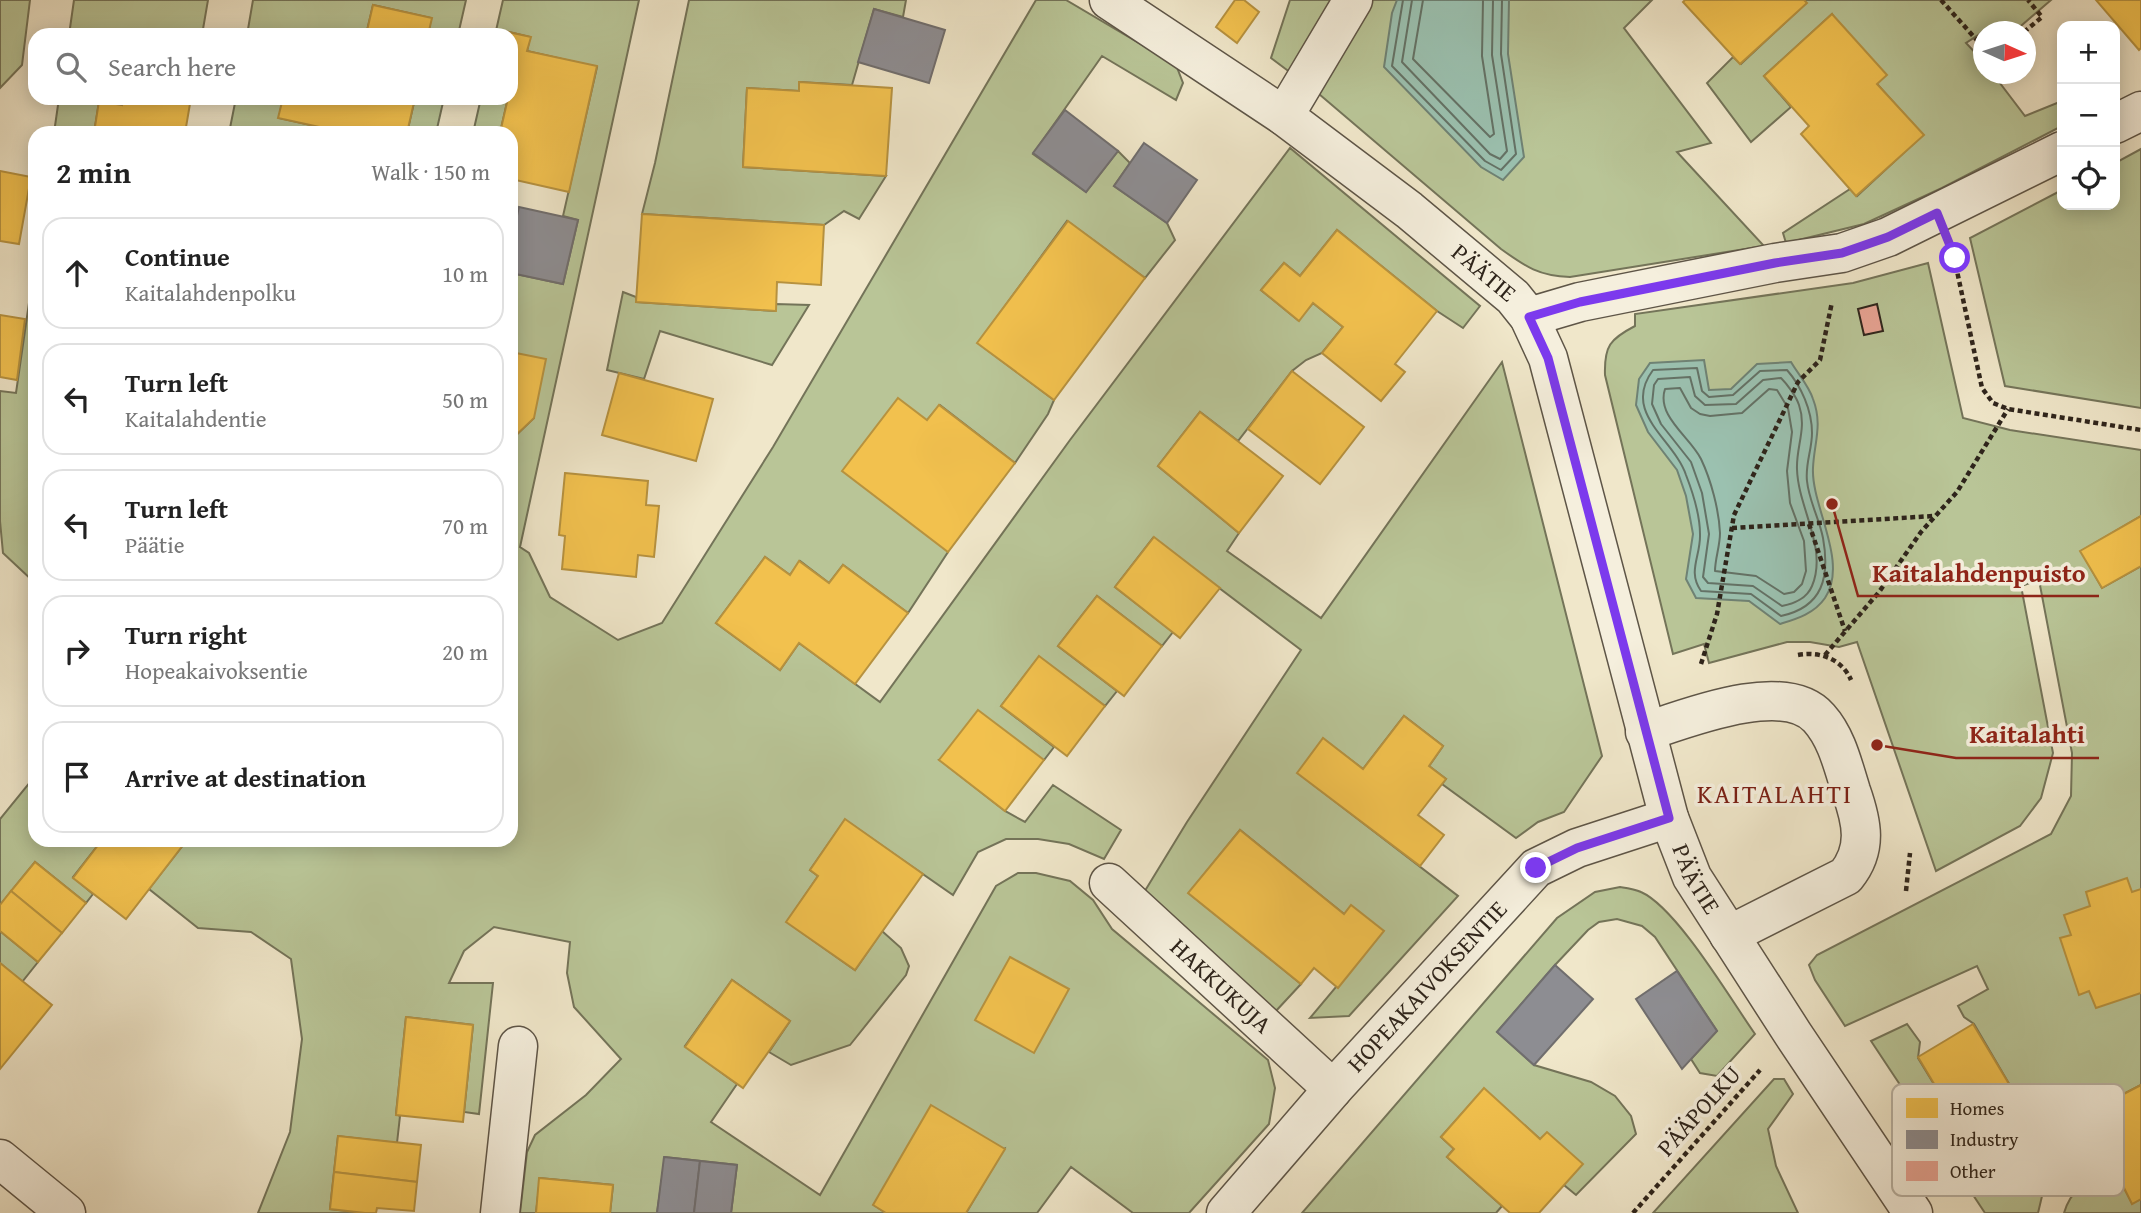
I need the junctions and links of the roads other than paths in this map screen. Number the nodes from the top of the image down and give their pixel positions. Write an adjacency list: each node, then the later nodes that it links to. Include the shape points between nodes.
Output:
1 (1109, 0): 4 (street, PÄÄTIE)
2 (1353, 0): 4 (street)
3 (2141, 111): 5 (street)
4 (1284, 116): 7 (street, PÄÄTIE, via 1409,210 1499,284)
5 (2120, 122)
6 (2057, 153): 7 (street, via 1888,237 1842,253 1580,302)
7 (1529, 317): 8 (street, PÄÄTIE, via 1548,358)
8 (1646, 732): 9 (street, PÄÄTIE); 11 (street, via 1773,700 1798,705 1818,716 1833,738 1860,815 1861,843 1855,864 1846,876)
9 (1669, 818): 11 (street, PÄÄTIE, via 1692,877); 13 (street, HOPEAKAIVOKSENTIE, via 1577,848 1536,868)
10 (1109, 883): 13 (street, HAKKUKUJA)
11 (1729, 935): 15 (street, PÄÄTIE)
12 (518, 1046): 18 (street)
13 (1333, 1089): 19 (street, HOPEAKAIVOKSENTIE)
14 (0, 1159): 17 (street)
15 (1892, 1182)
16 (1902, 1196): 20 (street, PÄÄTIE)
17 (66, 1213)
18 (500, 1213)
19 (1226, 1213)
20 (1913, 1213)

